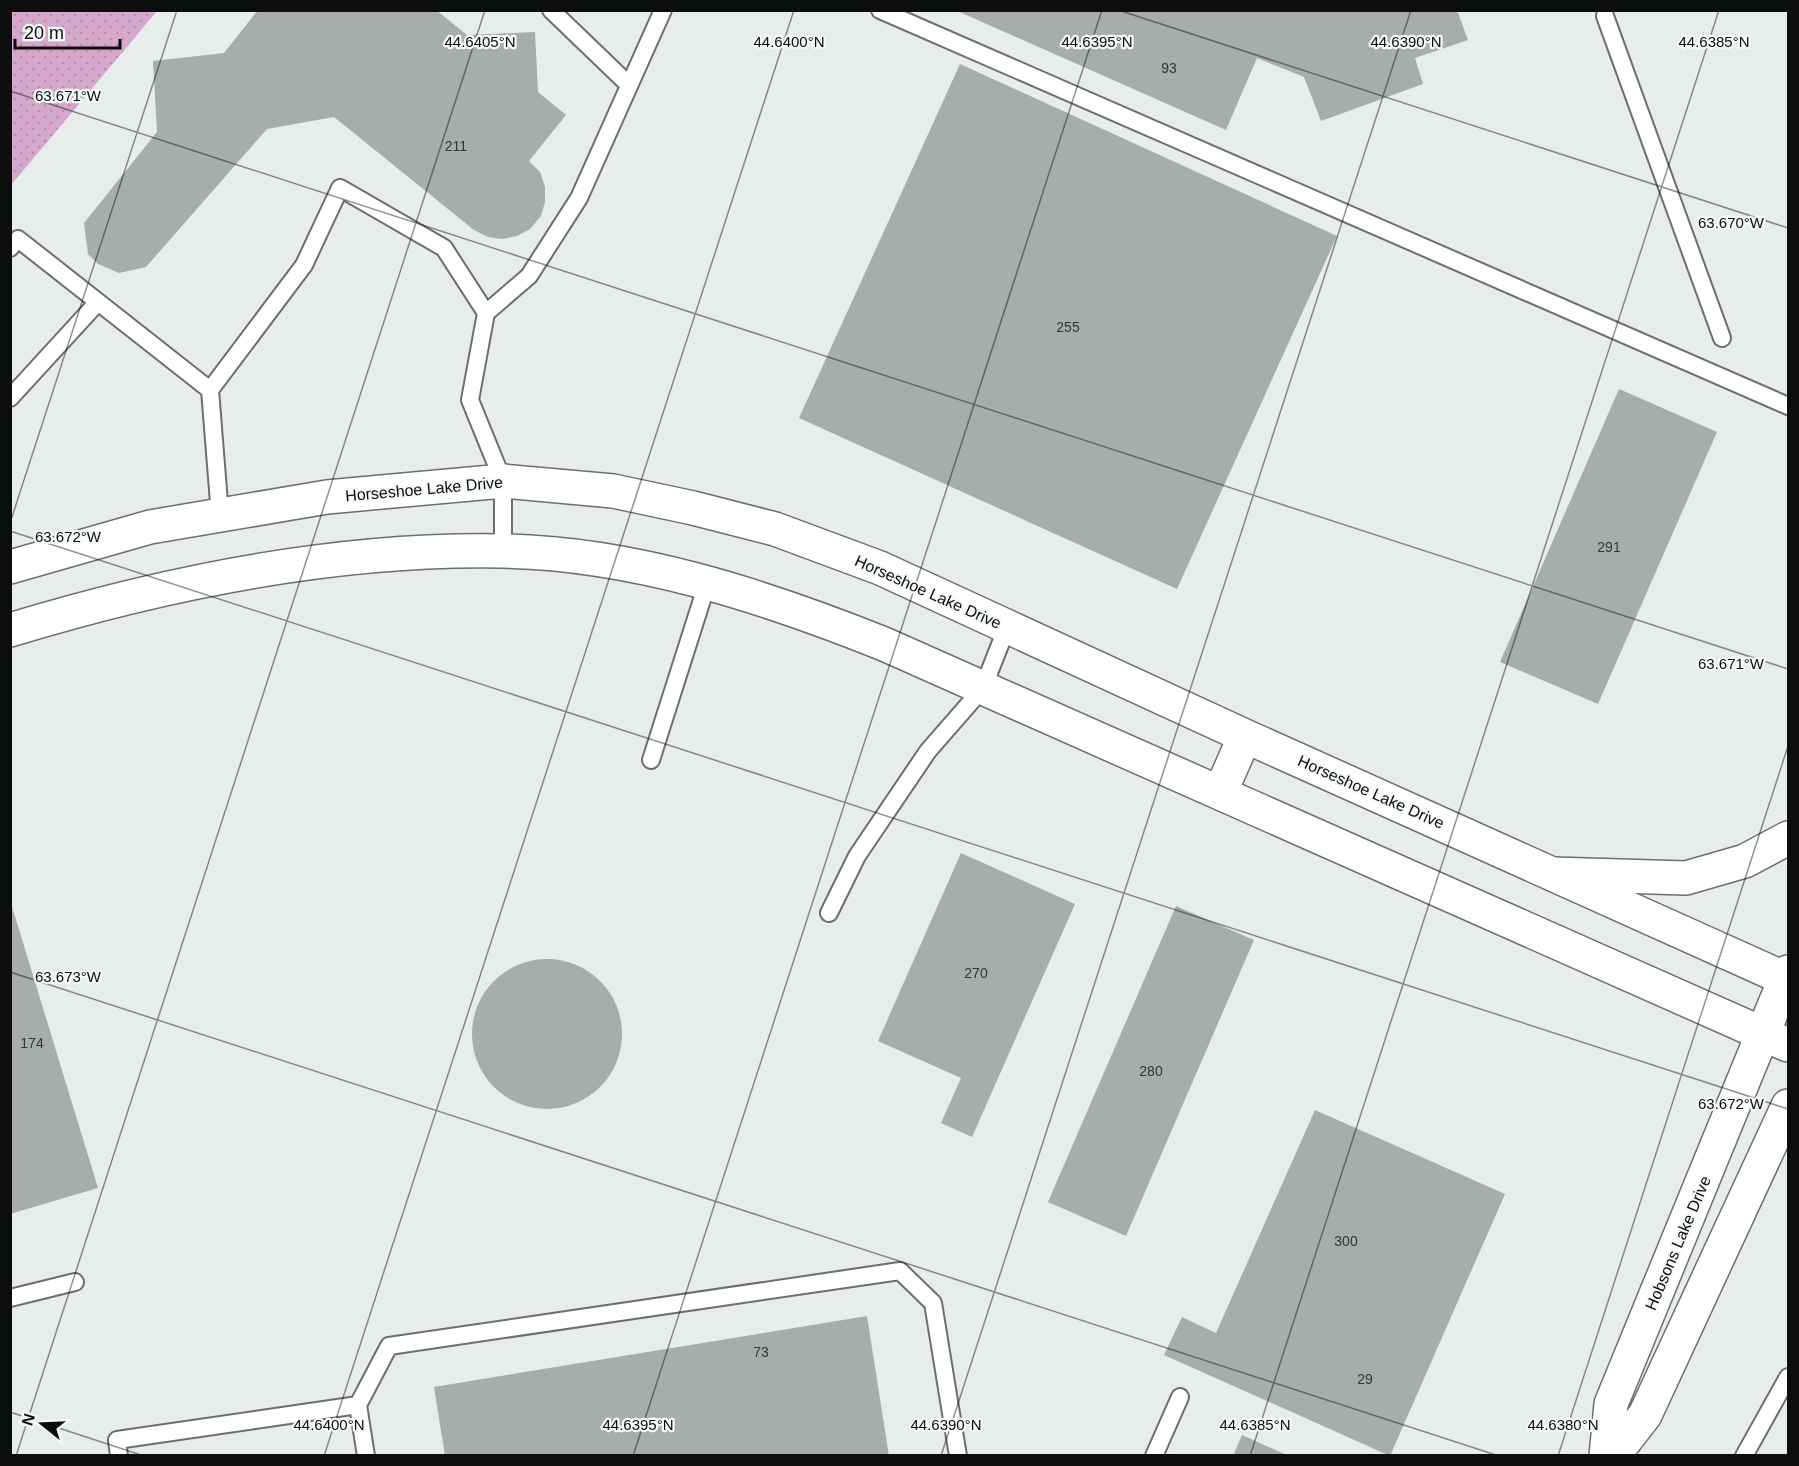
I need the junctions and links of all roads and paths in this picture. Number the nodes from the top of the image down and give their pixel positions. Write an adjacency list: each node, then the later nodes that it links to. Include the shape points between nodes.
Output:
1 (551, 10): 5 (lane)
2 (663, 10): 5 (lane)
3 (880, 10): 12 (lane)
4 (1605, 16): 9 (lane)
5 (629, 86): 8 (lane, via 579,198 529,276)
6 (10, 248): 7 (lane, via 18,239)
7 (98, 302): 10 (lane); 11 (lane)
8 (486, 313): 10 (lane, via 444,248 340,188 304,265); 13 (lane, via 470,400)
9 (1722, 338)
10 (210, 390): 14 (lane)
11 (10, 398)
12 (1788, 406)
13 (503, 481): 14 (street, Horseshoe Lake Drive, via 327,497); 15 (lane); 18 (street, Horseshoe Lake Drive, via 613,491 775,529 880,568)
14 (220, 515): 16 (street, Horseshoe Lake Drive, via 150,527)
15 (503, 551): 17 (street, via 585,559); 19 (street, via 325,562 238,575 153,591)
16 (10, 567)
17 (707, 584): 20 (street, via 826,621); 22 (lane)
18 (1008, 627): 20 (lane); 21 (street, Horseshoe Lake Drive)
19 (10, 630)
20 (982, 688): 23 (street); 26 (lane, via 928,751 857,856)
21 (1245, 736): 23 (street); 25 (street, Horseshoe Lake Drive)
22 (651, 760)
23 (1220, 793): 28 (street)
24 (1788, 838): 25 (street, via 1745,861 1686,878)
25 (1553, 874): 27 (street, Horseshoe Lake Drive)
26 (829, 913)
27 (1788, 977): 28 (street, Hobsons Lake Drive)
28 (1776, 1039): 39 (street, Hobsons Lake Drive, via 1611,1404)
29 (1788, 1106): 40 (street, via 1645,1415)
30 (75, 1282): 31 (lane)
31 (10, 1298)
32 (1788, 1377): 41 (lane)
33 (1180, 1397): 38 (lane)
34 (358, 1406): 35 (lane, via 117,1440); 36 (lane); 37 (lane, via 389,1346 900,1271 933,1304)
35 (119, 1455)
36 (366, 1455)
37 (958, 1455)
38 (1154, 1455)
39 (1606, 1455)
40 (1613, 1455)
41 (1744, 1455)

